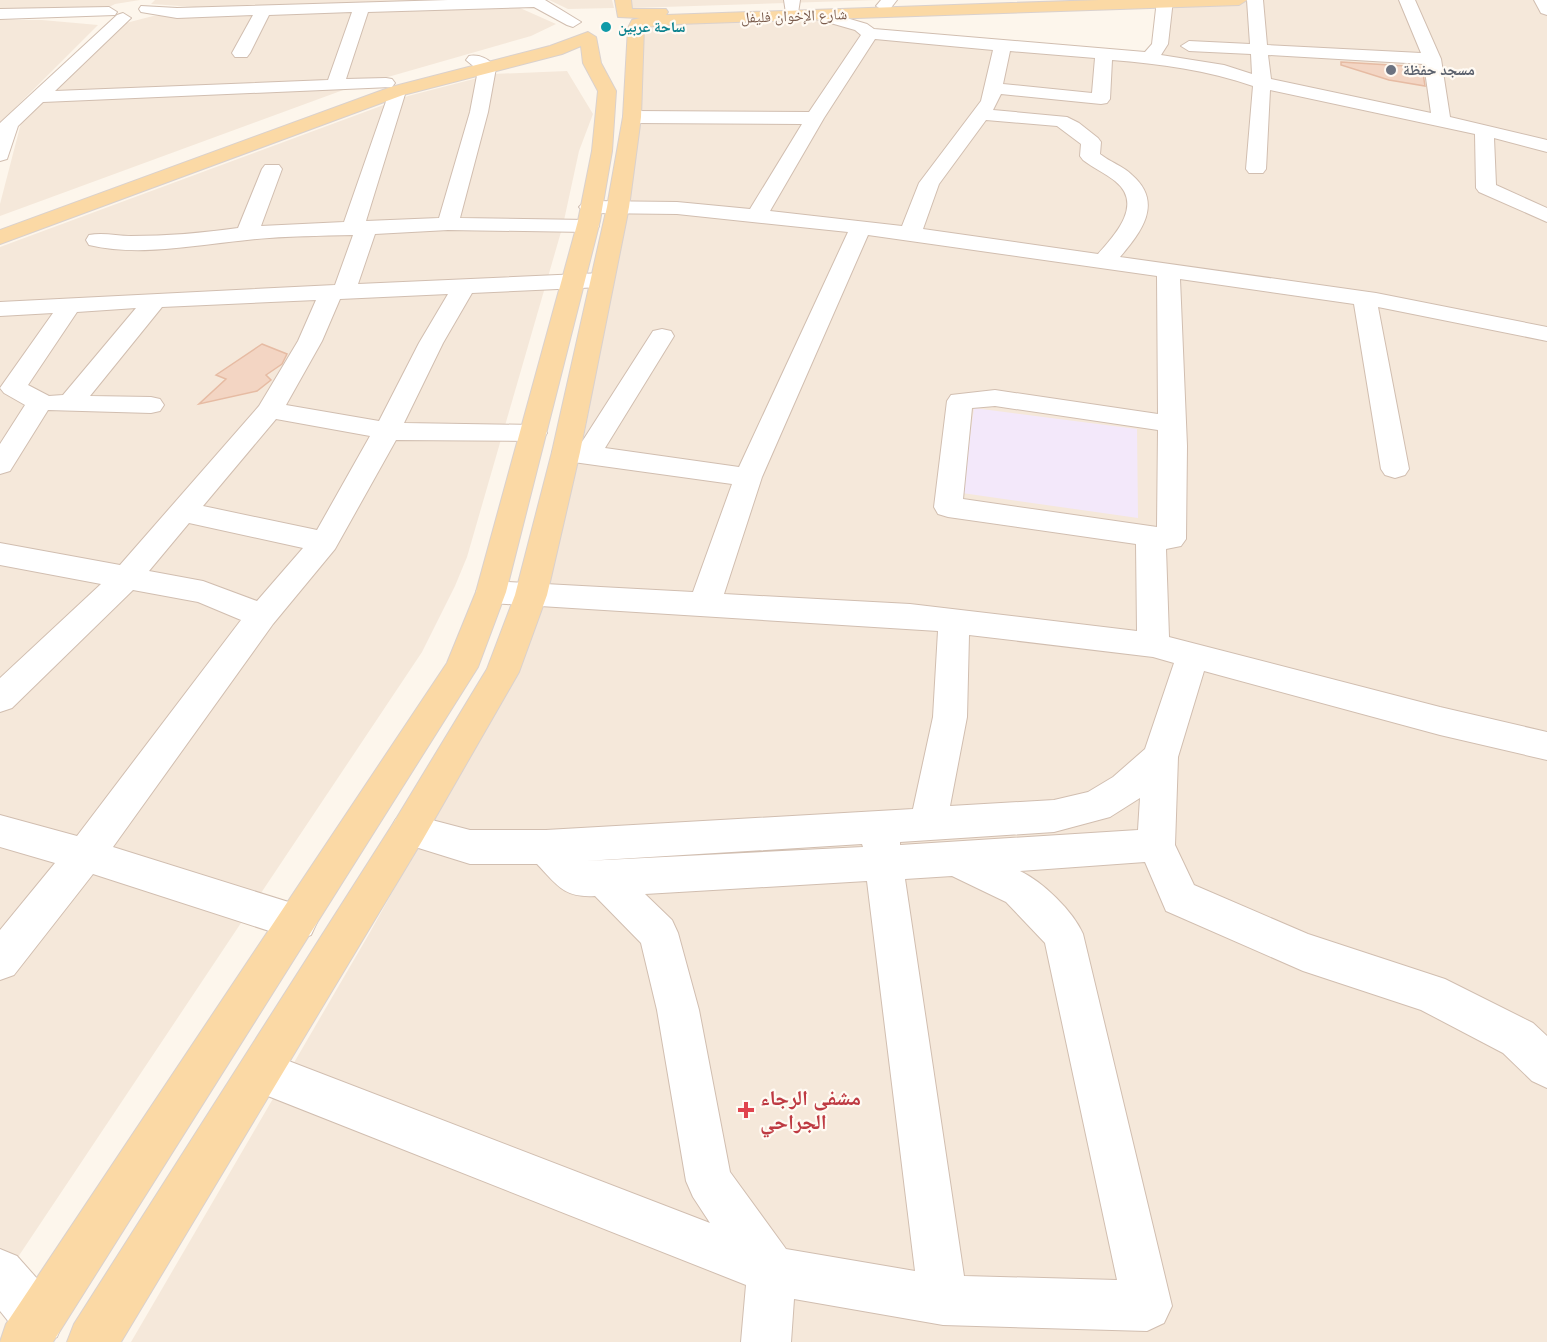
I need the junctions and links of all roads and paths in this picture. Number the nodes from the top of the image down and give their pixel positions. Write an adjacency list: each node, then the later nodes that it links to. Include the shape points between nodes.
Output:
1 (1022, 0): 9 (main road, شارع الإخوان فليفل)
2 (1239, 0): 7 (main road, شارع الإخوان فليفل)
3 (1255, 0): 23 (street)
4 (1407, 0): 27 (street)
5 (1542, 0): 14 (street)
6 (537, 1): 8 (street); 20 (street)
7 (1164, 2): 18 (main road, شارع الإخوان فليفل); 24 (street)
8 (450, 3): 12 (street)
9 (886, 3): 11 (main road, شارع الإخوان فليفل)
10 (146, 5): 13 (street, via 177,13); 16 (street, via 124,6)
11 (792, 5): 19 (main road, شارع الإخوان فليفل)
12 (362, 8): 13 (street); 31 (street)
13 (263, 10): 25 (street)
14 (1547, 10)
15 (0, 14): 16 (street)
16 (116, 15): 34 (street)
17 (590, 15): 20 (main road)
18 (819, 15): 19 (main road, شارع الإخوان فليفل); 21 (street)
19 (618, 24): 20 (main road, via 579,35); 28 (main road); 29 (main road, via 556,50); 37 (main road)
20 (572, 25): 29 (main road)
21 (870, 33): 22 (street); 38 (street)
22 (1003, 45): 26 (street); 33 (street)
23 (1260, 50): 24 (street); 27 (street); 30 (street)
24 (1155, 51): 26 (street); 30 (street)
25 (242, 53)
26 (1104, 54): 35 (street, via 1101,99)
27 (1432, 59): 39 (street)
28 (592, 63): 29 (main road); 48 (main road, via 608,91)
29 (481, 64): 32 (main road); 50 (street, via 479,112)
30 (1262, 83): 39 (street); 46 (street)
31 (335, 86): 32 (street); 34 (street)
32 (392, 87): 51 (main road); 53 (street); 56 (main road)
33 (993, 88): 35 (street); 36 (street)
34 (39, 97): 41 (street)
35 (1087, 98): 40 (street)
36 (981, 114): 55 (street, via 929,183); 58 (street, via 1072,124 1091,142 1090,156 1128,182 1139,202 1135,224)
37 (632, 117): 38 (street); 48 (main road)
38 (815, 118): 47 (street)
39 (1441, 121): 42 (street)
40 (1090, 124)
41 (5, 125): 44 (street)
42 (1484, 130): 43 (street); 49 (street, via 1486,188)
43 (1547, 146)
44 (0, 155)
45 (272, 169): 54 (street)
46 (1256, 169)
47 (757, 215): 48 (street, via 694,211 676,216); 52 (street)
48 (600, 216): 50 (street); 60 (main road)
49 (1547, 216)
50 (448, 224): 53 (street)
51 (0, 225)
52 (861, 227): 55 (street); 79 (street)
53 (360, 228): 54 (street); 62 (street)
54 (248, 233): 57 (street, via 186,241)
55 (910, 234): 58 (street)
56 (0, 237)
57 (97, 240)
58 (1104, 261): 59 (street)
59 (1168, 270): 63 (street); 73 (street)
60 (587, 281): 61 (street); 75 (main road); 76 (main road)
61 (464, 286): 62 (street); 74 (street)
62 (338, 292): 64 (street); 72 (street)
63 (1365, 299): 67 (street); 78 (street)
64 (155, 300): 65 (street); 70 (street)
65 (70, 305): 66 (street); 69 (street, via 12,387)
66 (0, 309)
67 (1547, 334)
68 (662, 336): 76 (street)
69 (40, 402): 70 (street); 77 (street)
70 (70, 403): 71 (street)
71 (152, 405)
72 (270, 411): 74 (street); 80 (street)
73 (1171, 424): 81 (street, via 1171,539); 81 (street, via 995,398 960,400 948,507)
74 (387, 431): 75 (street); 82 (street)
75 (534, 433): 85 (main road)
76 (577, 453): 79 (street); 86 (main road)
77 (0, 465)
78 (1395, 469)
79 (748, 477): 87 (street)
80 (183, 513): 82 (street); 84 (street)
81 (1151, 537): 90 (street)
82 (325, 542): 88 (street)
83 (0, 554): 84 (street)
84 (127, 577): 88 (street, via 203,592); 92 (street)
85 (491, 592): 86 (street); 104 (main road, via 462,667)
86 (531, 595): 87 (street); 96 (main road, via 502,672)
87 (705, 603): 89 (street)
88 (262, 616): 101 (street)
89 (954, 622): 90 (street); 95 (street, via 950,717)
90 (1153, 645): 91 (street)
91 (1192, 657): 93 (street); 94 (street)
92 (0, 699)
93 (1547, 746)
94 (1160, 757): 95 (street, via 1126,788 1097,806 1054,816); 99 (street)
95 (928, 824): 98 (street)
96 (409, 830): 100 (street, via 470,847); 107 (main road)
97 (0, 831): 101 (street)
98 (882, 845): 100 (street); 102 (street); 103 (street); 110 (street)
99 (1156, 845): 102 (street); 106 (street, via 1180,898 1303,952 1430,993 1518,1038)
100 (546, 847): 103 (street, via 578,880)
101 (85, 855): 104 (street); 105 (street)
102 (955, 859): 110 (street, via 1020,890 1063,934 1147,1306)
103 (602, 878): 108 (street, via 658,933 678,1010 709,1181)
104 (297, 922): 111 (main road)
105 (0, 961)
106 (1547, 1066)
107 (260, 1072): 108 (street); 112 (main road)
108 (772, 1271): 110 (street); 113 (street)
109 (0, 1273): 111 (street)
110 (943, 1300)
111 (32, 1330)
112 (92, 1342)
113 (766, 1342)

